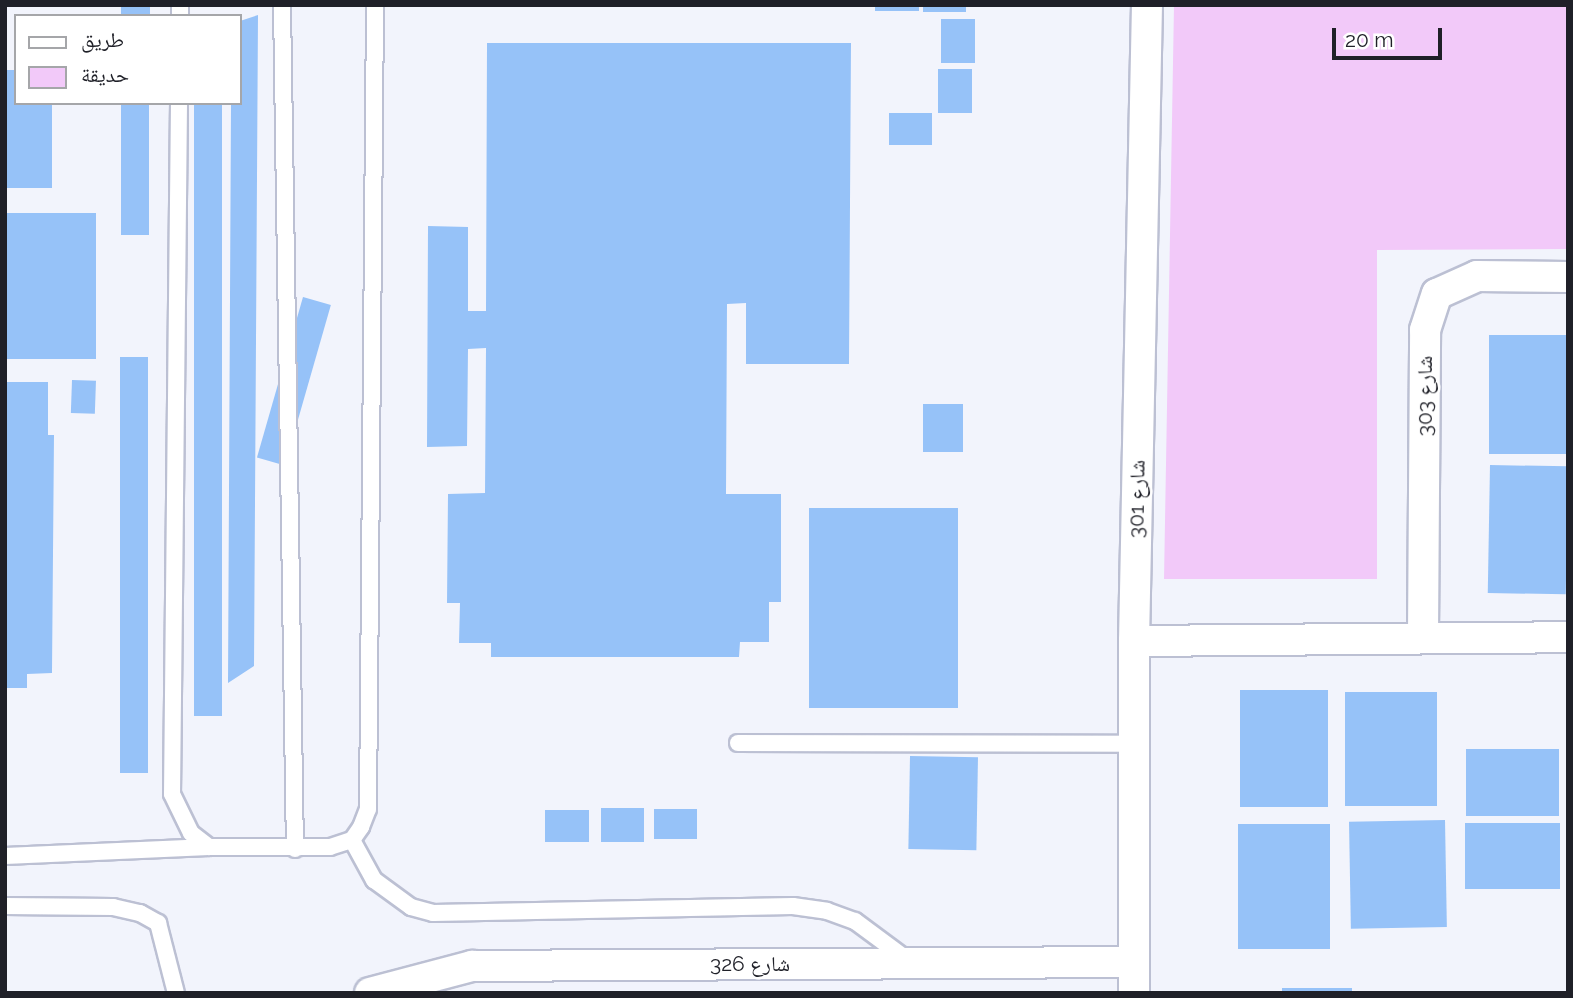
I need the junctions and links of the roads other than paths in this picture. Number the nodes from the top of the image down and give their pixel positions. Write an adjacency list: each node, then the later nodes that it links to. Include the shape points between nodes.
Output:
1 (282, 5): 13 (lane)
2 (375, 5): 11 (lane, via 368,809)
3 (1147, 5): 8 (street, شارع 301)
4 (179, 105): 12 (lane, via 172,794 191,833)
5 (1568, 277): 6 (street, شارع 303, via 1477,276 1437,293 1425,330)
6 (1423, 635): 7 (street); 8 (street)
7 (1568, 637)
8 (1134, 641): 10 (street, شارع 301)
9 (738, 743): 10 (lane)
10 (1134, 744): 16 (street, شارع 301)
11 (352, 840): 13 (lane); 17 (lane, via 360,862 382,888 433,913 793,906 855,921)
12 (209, 847): 13 (lane); 14 (lane)
13 (295, 849)
14 (5, 856)
15 (5, 906): 18 (lane, via 113,907 140,913 158,923)
16 (1134, 962): 17 (street, شارع 326); 20 (street, شارع 301)
17 (912, 963): 19 (street, شارع 326, via 472,966)
18 (176, 993)
19 (370, 993)
20 (1134, 993)

